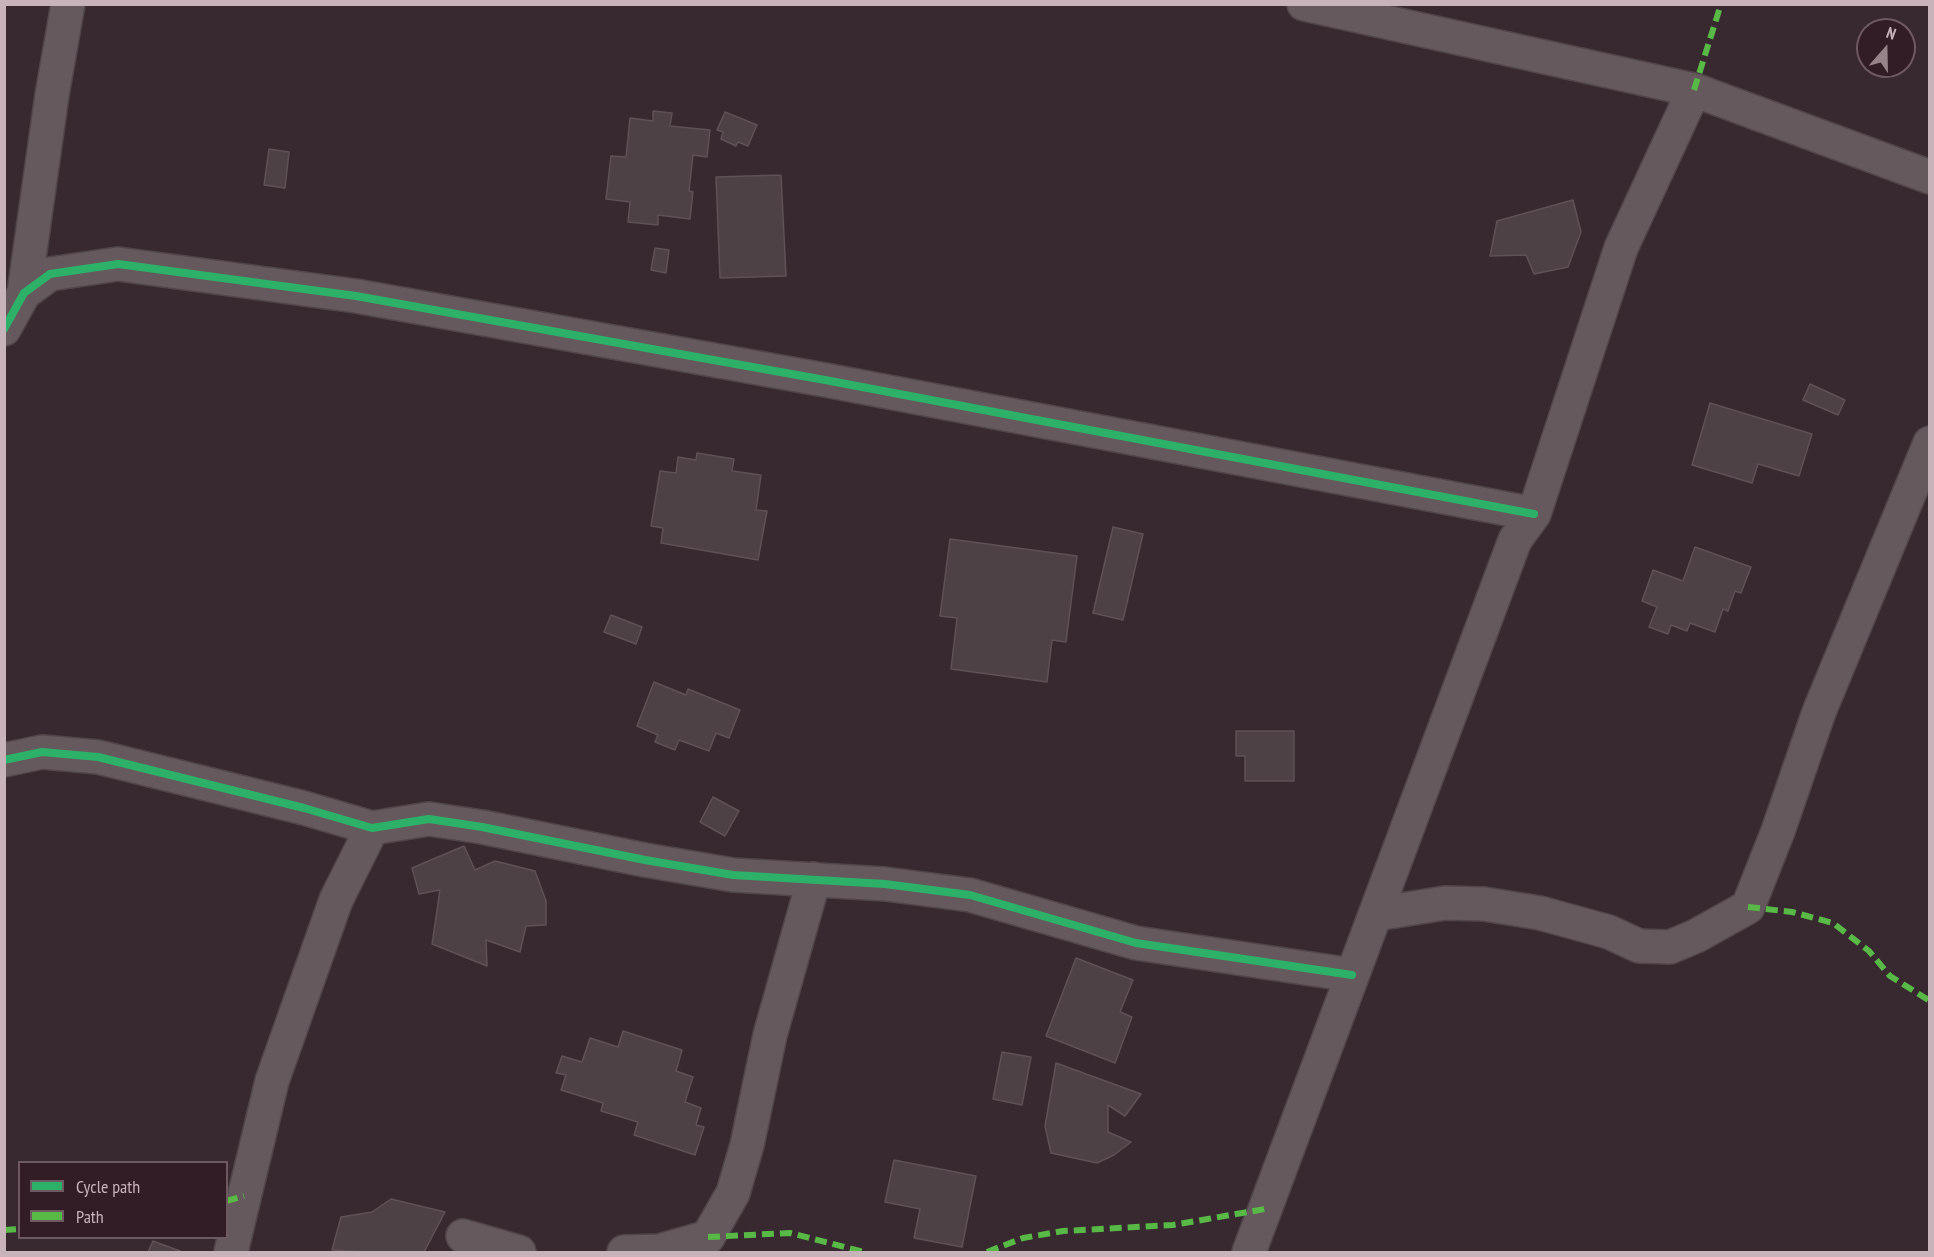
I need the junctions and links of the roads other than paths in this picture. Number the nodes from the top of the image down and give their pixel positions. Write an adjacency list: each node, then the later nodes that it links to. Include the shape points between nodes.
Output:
1 (68, 4): 5 (street)
2 (1304, 4): 3 (street)
3 (1694, 90): 4 (street); 8 (street, via 1621,248)
4 (1929, 177)
5 (24, 293): 6 (street); 8 (street, via 50,274 118,264 356,296)
6 (4, 329)
7 (1929, 443): 12 (street, via 1819,712 1748,907 1670,947 1639,946 1609,932 1540,913 1484,904 1445,903)
8 (1534, 514): 12 (street, via 1515,540)
9 (4, 760): 10 (street, via 42,752 98,757)
10 (372, 828): 11 (street, via 429,819 733,875); 15 (street, via 336,900 272,1081)
11 (814, 879): 13 (street, via 970,895 1136,943); 17 (street, via 770,1035 733,1194 708,1237 659,1251)
12 (1376, 914): 13 (street)
13 (1352, 975): 18 (street)
14 (463, 1236): 16 (street)
15 (231, 1252)
16 (519, 1252)
17 (624, 1252)
18 (1249, 1252)

